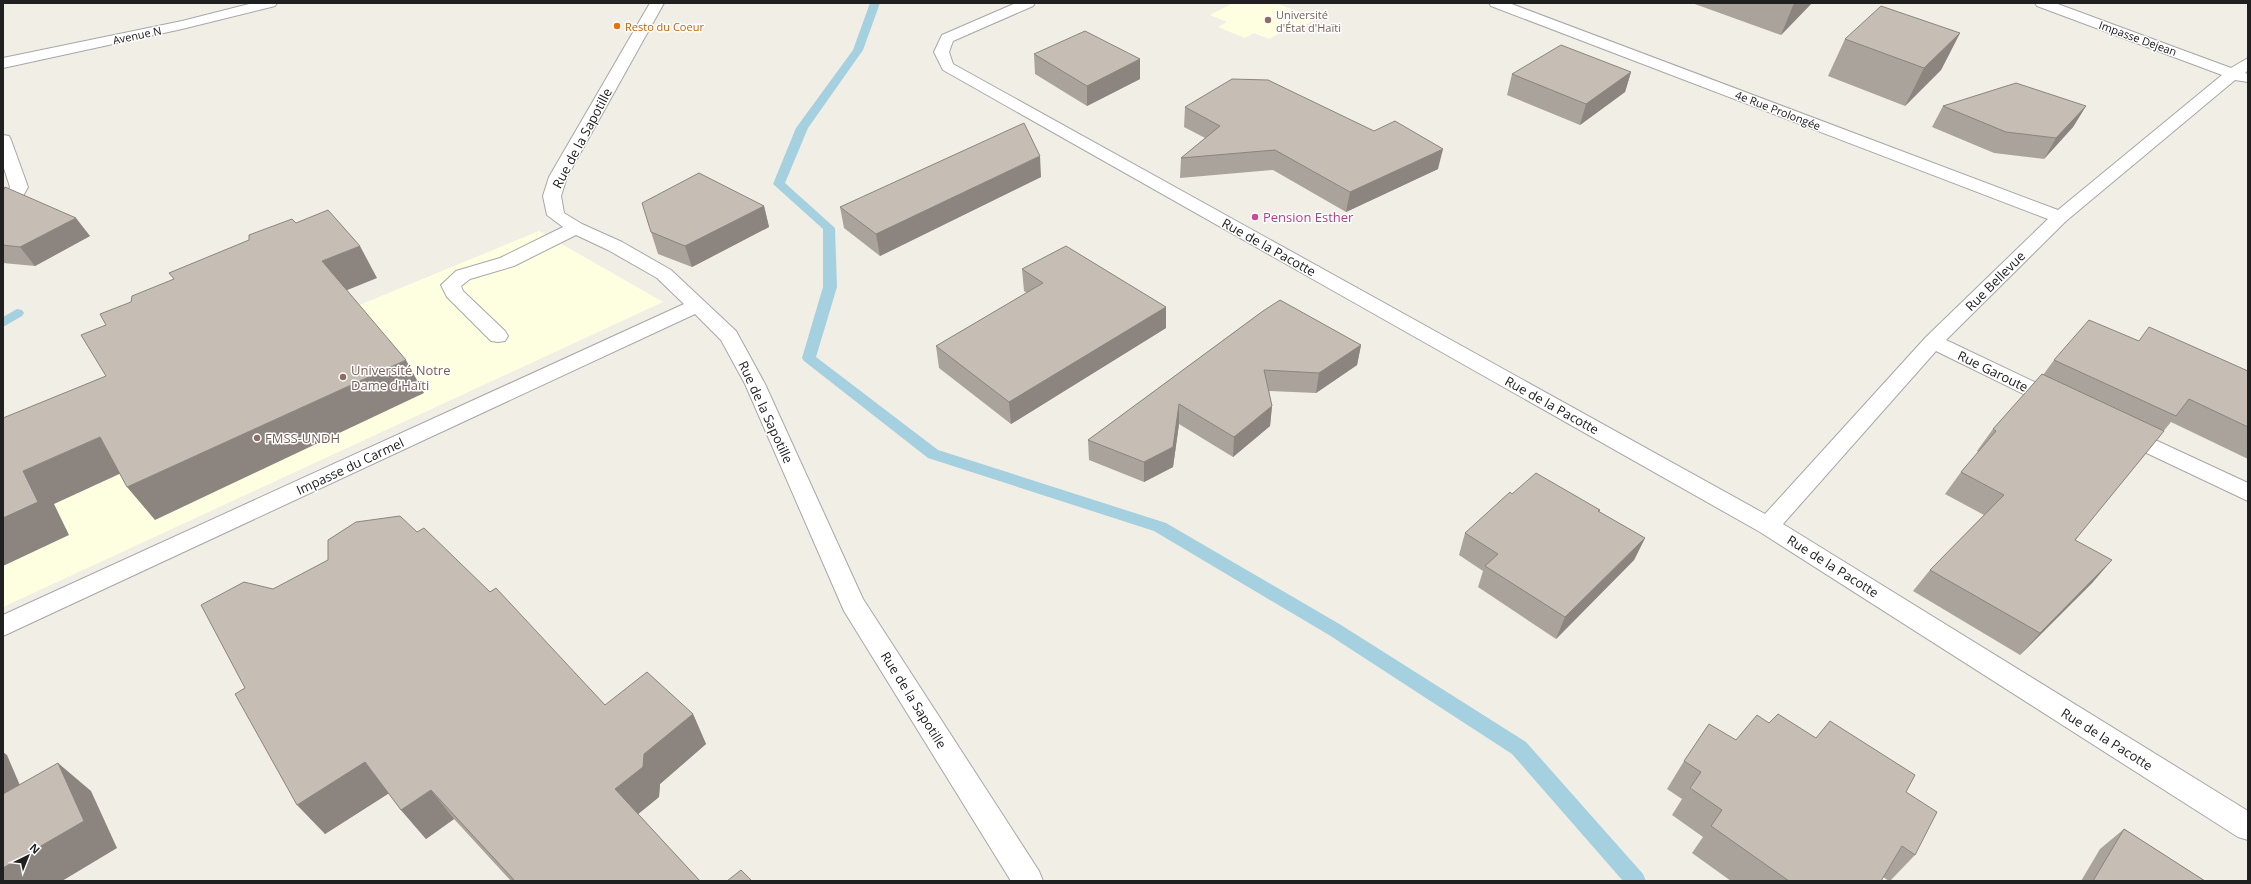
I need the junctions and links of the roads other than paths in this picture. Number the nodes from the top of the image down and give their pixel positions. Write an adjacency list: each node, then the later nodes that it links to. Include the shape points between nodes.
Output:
1 (270, 3): 7 (street, Avenue N)
2 (657, 3): 13 (street, Rue de la Sapotille, via 558,177 552,196 556,215)
3 (1028, 3): 20 (street, Rue de la Pacotte, via 947,38 940,48 941,57 948,67)
4 (1496, 3): 12 (street, 4e Rue Prolongée)
5 (2042, 3): 9 (street, Impasse Dejean)
6 (196, 9): 7 (street)
7 (182, 25): 8 (street, Avenue N)
8 (3, 63)
9 (2243, 72): 12 (street, Rue Bellevue)
10 (3, 140): 11 (street, via 19,187 8,208)
11 (3, 212)
12 (2060, 217): 16 (street, Rue Bellevue)
13 (576, 228): 14 (street, Rue de la Sapotille, via 615,246 664,274); 15 (street, via 507,262 463,275 451,285 454,293)
14 (696, 306): 21 (street, Impasse du Carmel); 23 (street, Rue de la Sapotille, via 729,336 755,384 853,604)
15 (498, 336)
16 (1933, 342): 17 (street, Rue Garoute); 20 (street, Rue Bellevue)
17 (2076, 410)
18 (2105, 424): 19 (street)
19 (2248, 493)
20 (1768, 526): 22 (street, Rue de la Pacotte)
21 (3, 626)
22 (2248, 827)
23 (1028, 881)

